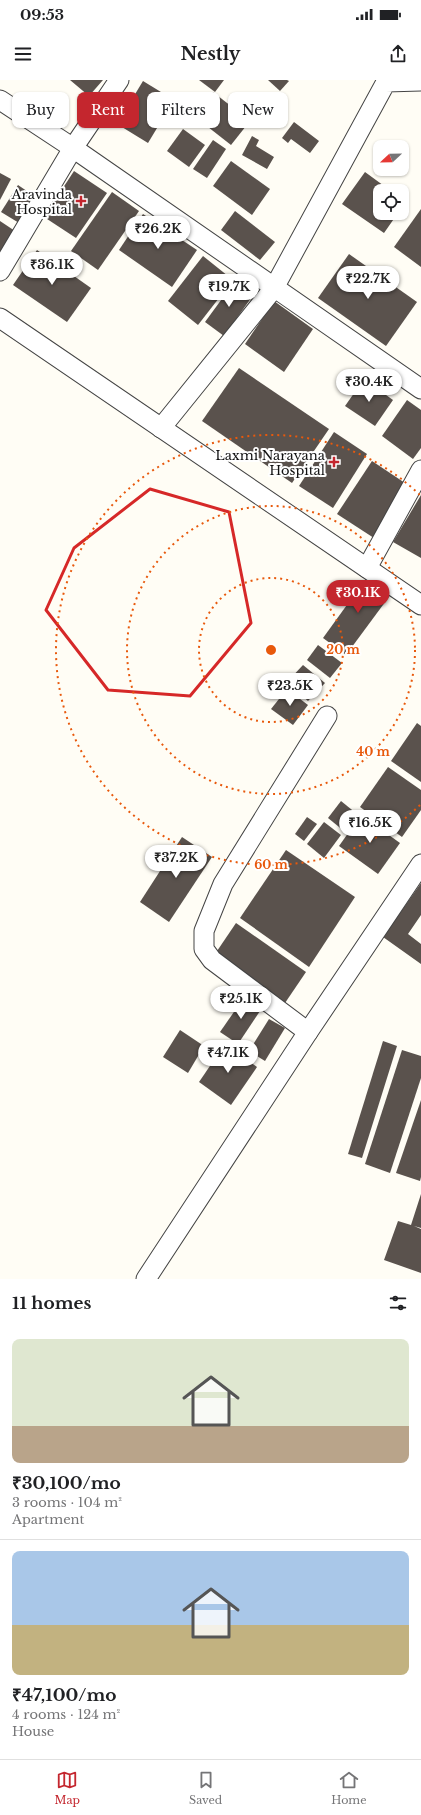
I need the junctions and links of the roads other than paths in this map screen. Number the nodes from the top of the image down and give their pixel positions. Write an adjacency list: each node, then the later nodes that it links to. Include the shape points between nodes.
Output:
1 (119, 80): 4 (street)
2 (421, 81): 6 (street, via 386,82)
3 (0, 100): 4 (street)
4 (73, 148): 5 (street); 6 (street)
5 (0, 271)
6 (274, 288): 8 (street); 9 (street)
7 (0, 318): 9 (street)
8 (421, 389)
9 (162, 428): 11 (street)
10 (421, 470): 11 (street)
11 (367, 568): 12 (street)
12 (421, 605)
13 (327, 716): 15 (street, via 223,884 204,931 203,942 204,949 212,960)
14 (421, 864): 15 (street)
15 (308, 1032): 16 (street)
16 (146, 1279)

